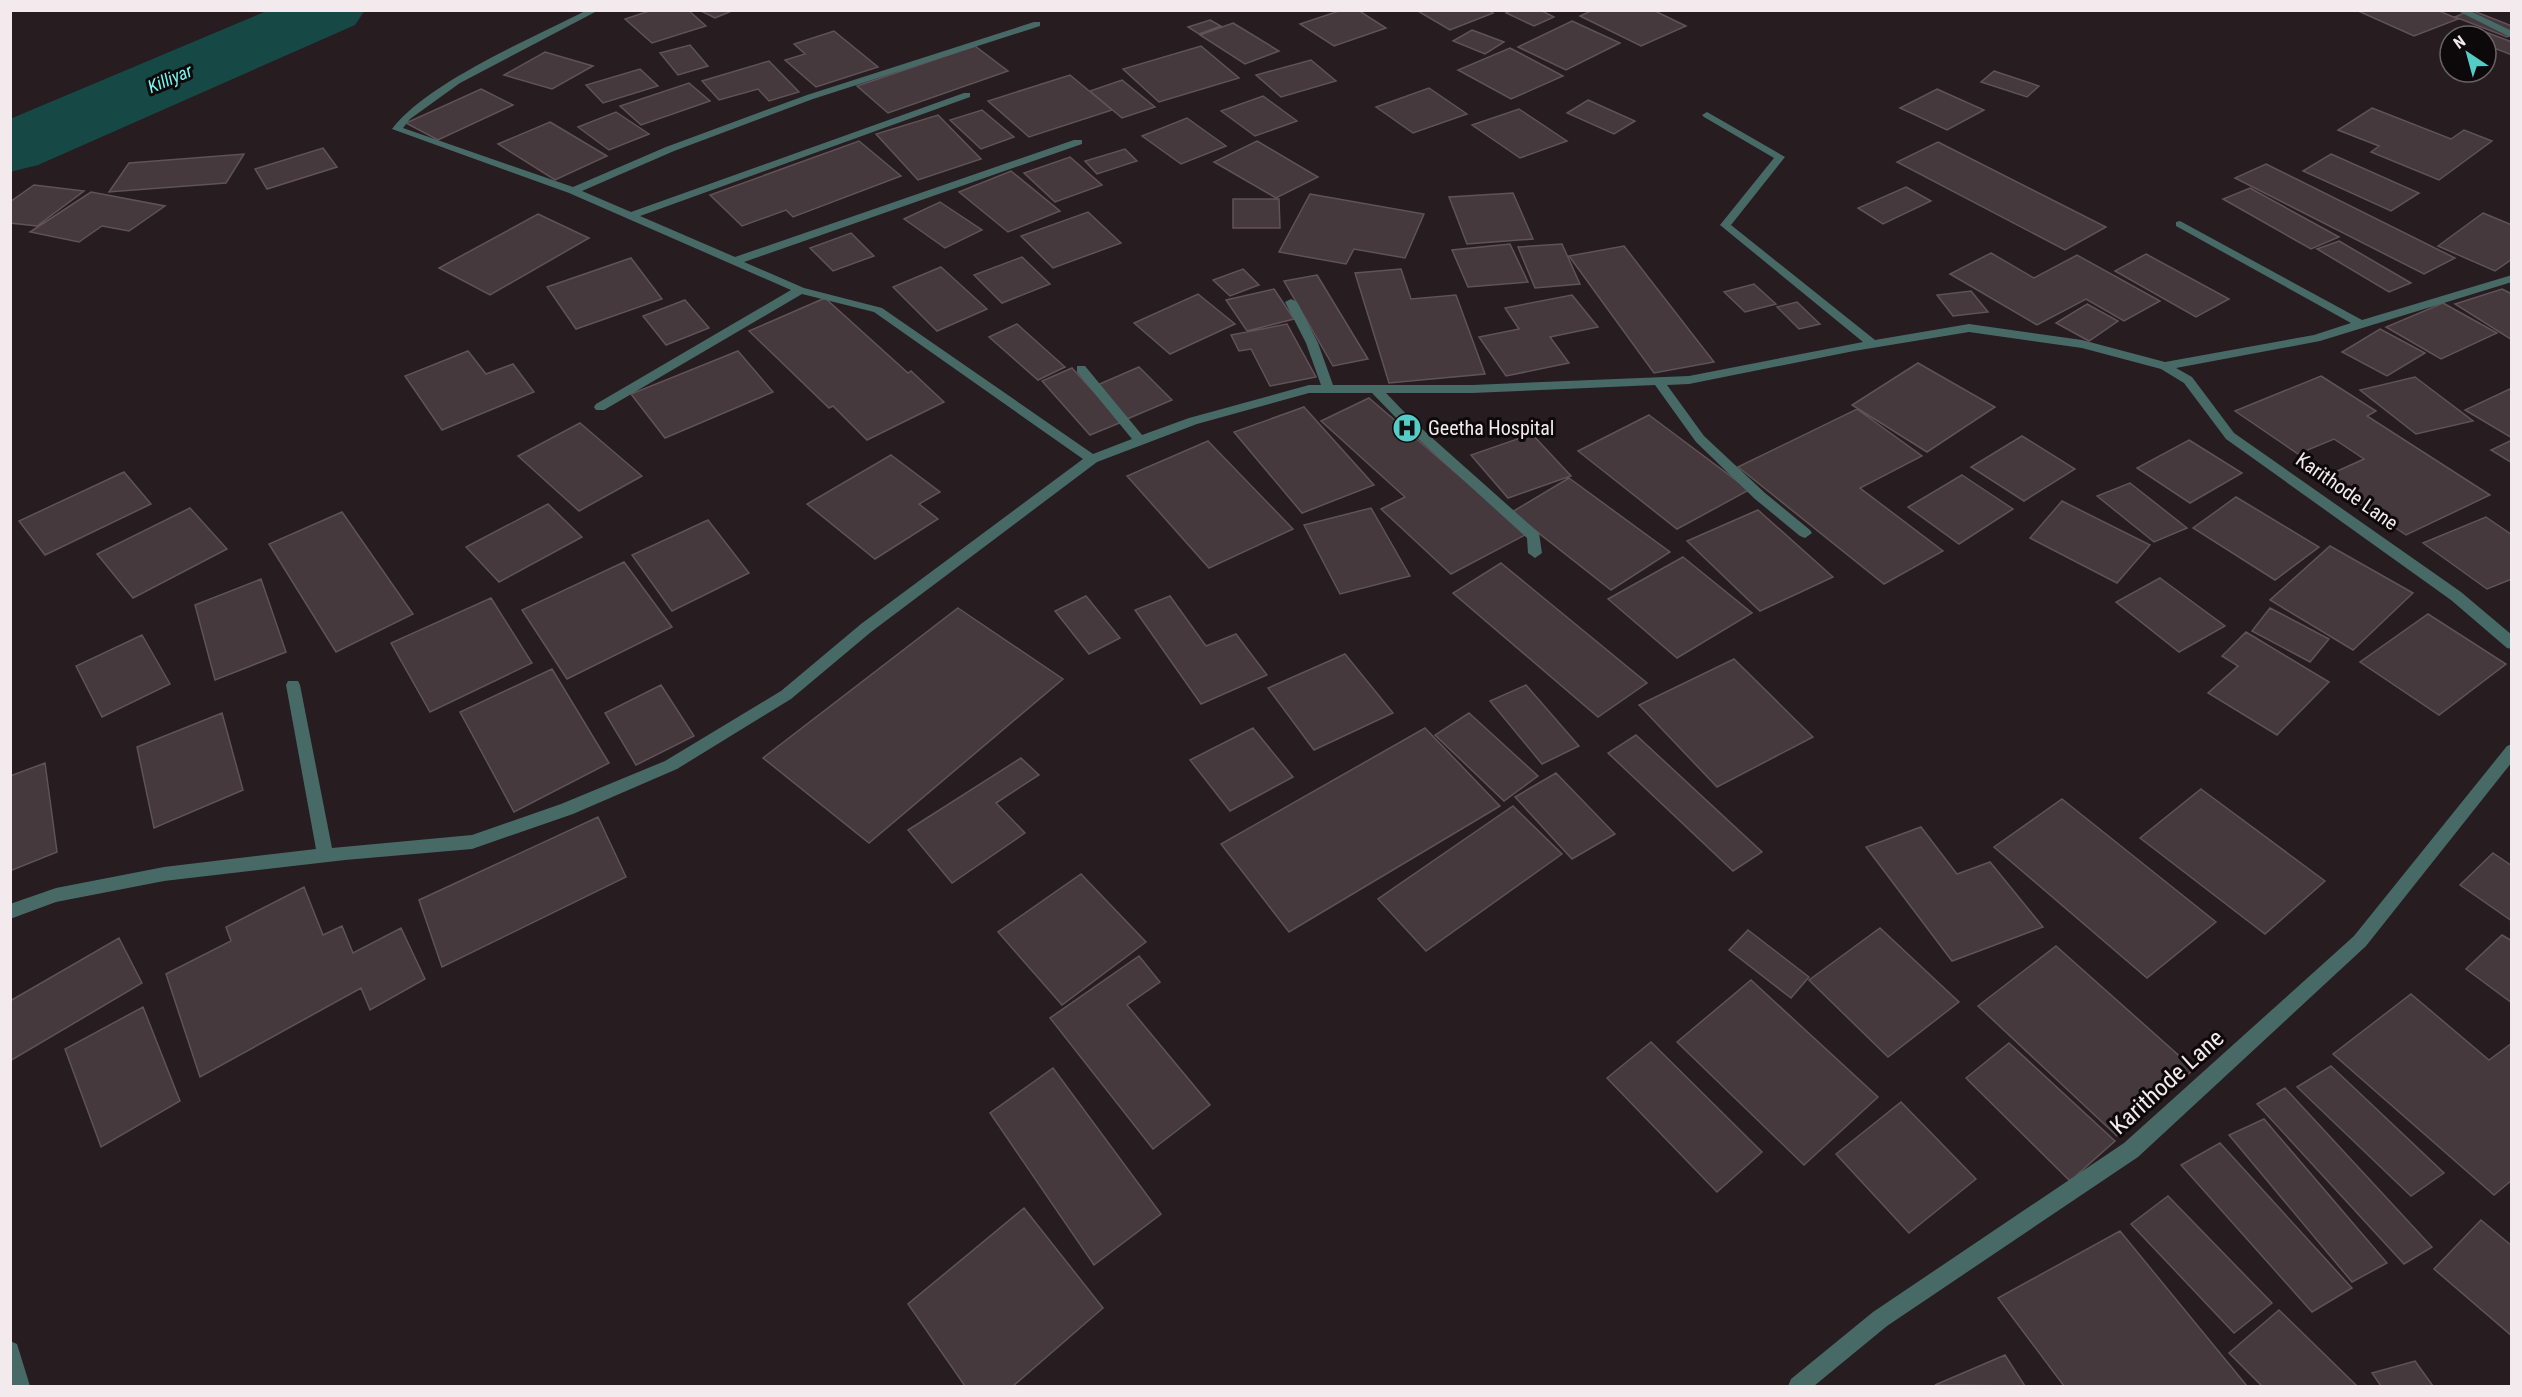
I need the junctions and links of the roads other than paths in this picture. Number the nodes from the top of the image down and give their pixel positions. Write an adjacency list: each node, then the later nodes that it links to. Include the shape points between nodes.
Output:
1 (595, 10): 8 (street, via 457,81 406,117 397,129)
2 (2460, 10): 4 (street)
3 (1037, 24): 8 (street, via 810,97 670,149)
4 (2511, 35)
5 (966, 95): 9 (street)
6 (1707, 115): 16 (street, via 1780,157 1725,225)
7 (1078, 142): 11 (street)
8 (573, 191): 9 (street)
9 (631, 216): 11 (street)
10 (2181, 224): 15 (street)
11 (735, 261): 13 (street)
12 (2511, 278): 15 (street)
13 (800, 290): 22 (street); 24 (street, via 878,310)
14 (1291, 302): 20 (street, via 1312,343)
15 (2361, 324): 17 (street, via 2316,338)
16 (1873, 344): 17 (street, via 1969,328 2082,344); 19 (street, via 1689,380)
17 (2165, 366): 27 (street, Karithode Lane, via 2188,380 2230,436 2456,596)
18 (1081, 369): 23 (street)
19 (1658, 381): 21 (street); 25 (street, via 1700,439)
20 (1328, 389): 21 (street); 23 (street, via 1309,389 1193,421)
21 (1375, 389): 26 (street, via 1534,536)
22 (600, 407)
23 (1140, 441): 24 (street)
24 (1092, 459): 30 (street, via 866,628 786,695 671,765 567,809 472,842)
25 (1805, 532)
26 (1535, 553)
27 (2511, 644)
28 (293, 685): 30 (street)
29 (2511, 750): 34 (street, Karithode Lane, via 2360,941 2131,1150 1880,1319)
30 (325, 856): 31 (street, via 164,874 56,895)
31 (10, 912)
32 (10, 1352): 33 (street)
33 (20, 1386)
34 (1798, 1386)

